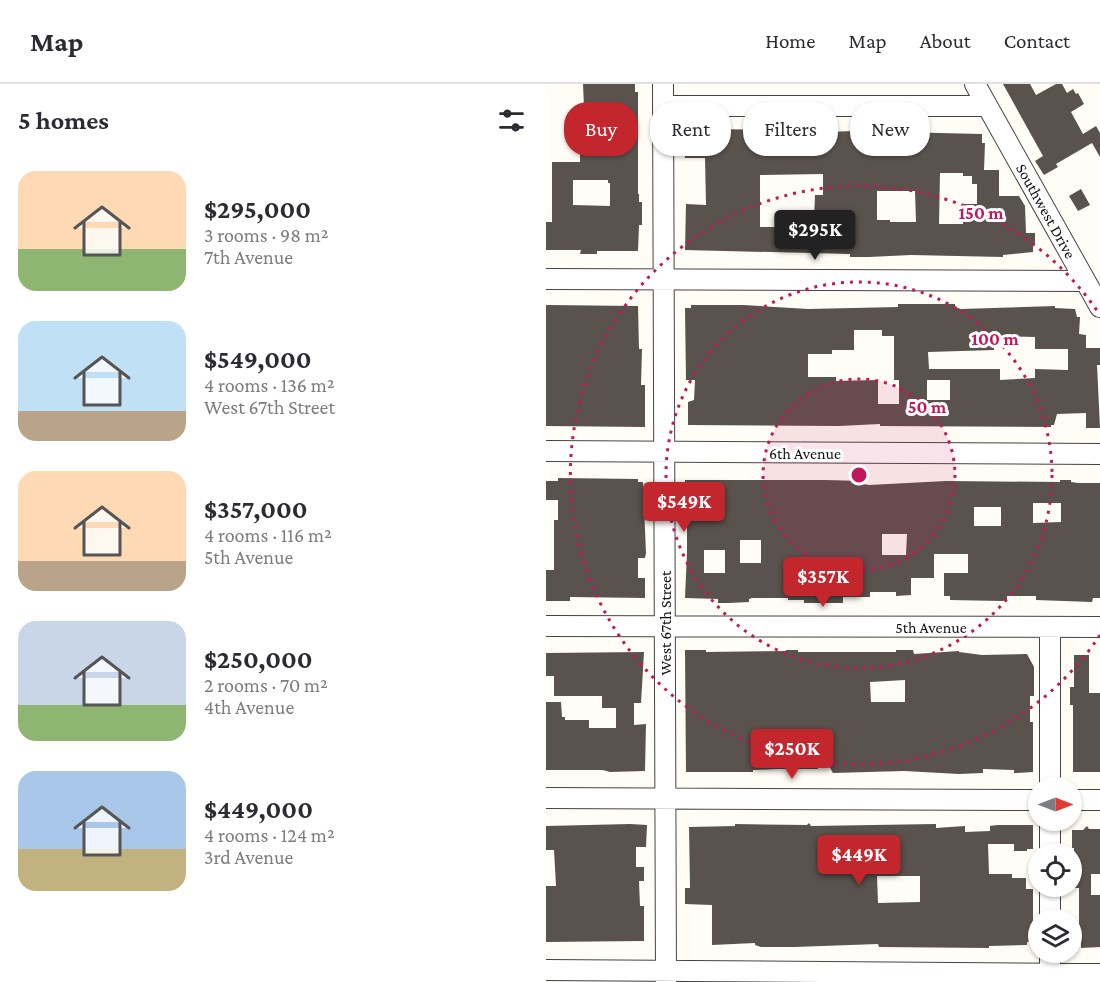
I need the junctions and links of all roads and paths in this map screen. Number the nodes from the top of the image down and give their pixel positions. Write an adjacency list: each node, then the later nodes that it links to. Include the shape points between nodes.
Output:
1 (663, 84): 3 (street, West 67th Street)
2 (975, 84): 5 (street, Southwest Drive)
3 (663, 102)
4 (731, 106): 5 (street)
5 (987, 106): 9 (street, Southwest Drive)
6 (663, 156): 8 (street, West 67th Street)
7 (546, 279): 8 (street)
8 (664, 280): 9 (street); 12 (street, West 67th Street)
9 (1085, 281): 10 (street, Southwest Drive)
10 (1100, 307)
11 (546, 451): 12 (street, 6th Avenue)
12 (665, 452): 13 (street, 6th Avenue); 15 (street, West 67th Street)
13 (1100, 454)
14 (546, 626): 15 (street, 5th Avenue)
15 (665, 626): 16 (street, 5th Avenue); 20 (street, West 67th Street)
16 (1050, 627): 17 (street, 5th Avenue); 18 (street)
17 (1100, 627)
18 (1050, 777)
19 (546, 798): 20 (street)
20 (666, 798): 21 (street); 26 (street, West 67th Street)
21 (1028, 800)
22 (1082, 800): 23 (street)
23 (1100, 800)
24 (546, 970): 26 (street)
25 (1100, 974): 27 (street)
26 (666, 976): 27 (street)
27 (1050, 978)

